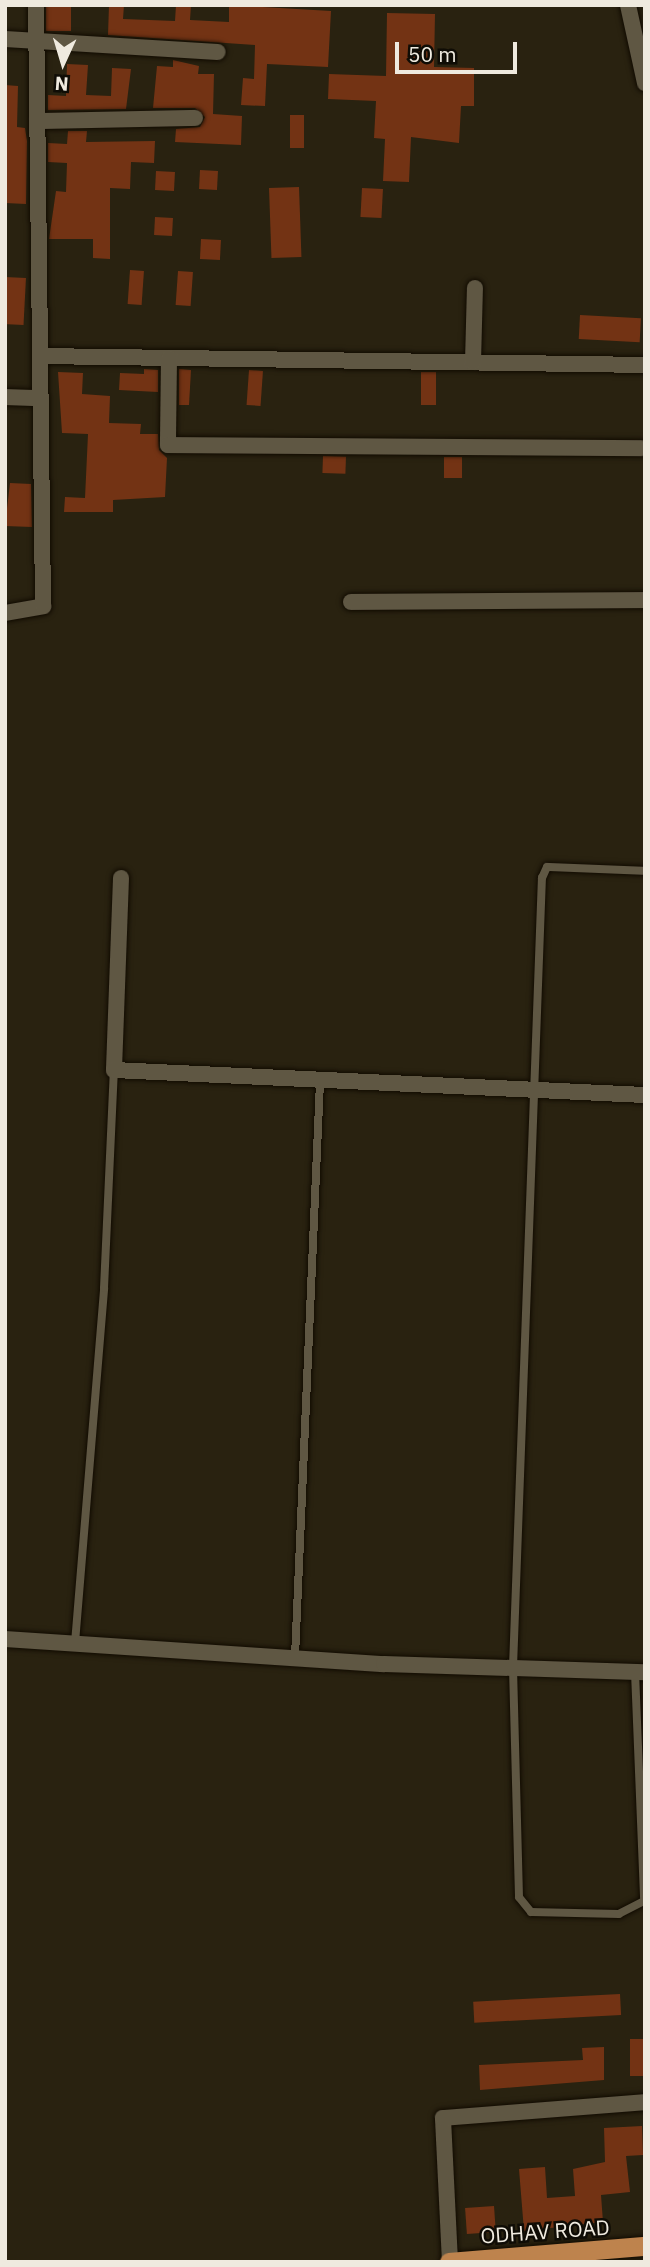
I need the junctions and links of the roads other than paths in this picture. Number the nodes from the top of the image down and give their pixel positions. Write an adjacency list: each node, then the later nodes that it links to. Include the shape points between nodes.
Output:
1 (36, 5): 4 (street)
2 (628, 5): 6 (street)
3 (5, 39): 4 (street)
4 (36, 41): 5 (street); 8 (street)
5 (218, 52)
6 (645, 83)
7 (195, 118): 8 (street)
8 (37, 121): 10 (street)
9 (475, 288): 12 (street)
10 (40, 356): 11 (street); 15 (street)
11 (169, 358): 12 (street); 16 (street, via 168,445)
12 (473, 362): 13 (street)
13 (645, 365)
14 (5, 397): 15 (street)
15 (40, 398): 19 (street, via 43,606)
16 (641, 448)
17 (645, 600): 18 (street)
18 (351, 602)
19 (5, 612)
20 (645, 871): 24 (lane, via 547,867)
21 (121, 878): 22 (street)
22 (114, 1070): 23 (street); 27 (lane, via 104,1288)
23 (320, 1081): 24 (street); 28 (lane)
24 (531, 1091): 25 (street); 29 (lane)
25 (645, 1095)
26 (5, 1639): 27 (street)
27 (74, 1646): 28 (street)
28 (295, 1657): 29 (street)
29 (513, 1667): 30 (street); 30 (lane, via 519,1897 531,1912 619,1914 644,1901)
30 (640, 1672)
31 (645, 2102): 33 (street, via 443,2118)
32 (645, 2246): 33 (main road, ODHAV ROAD)
33 (449, 2262)

